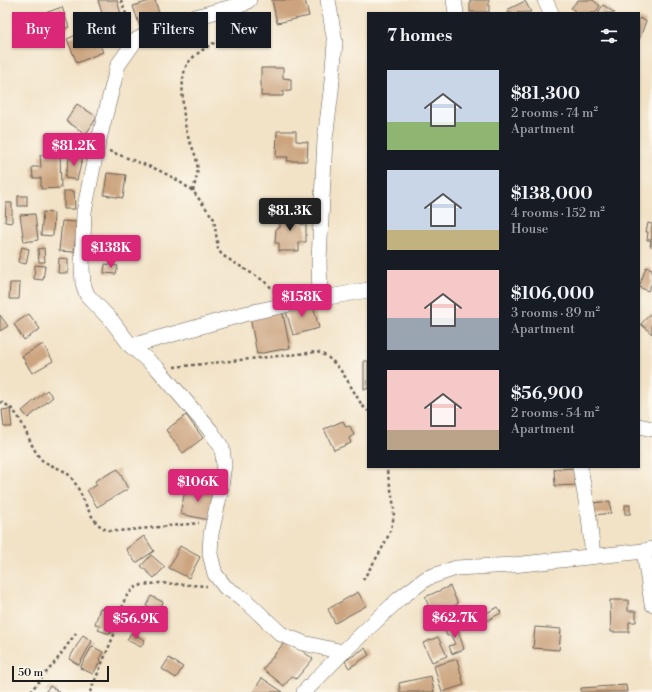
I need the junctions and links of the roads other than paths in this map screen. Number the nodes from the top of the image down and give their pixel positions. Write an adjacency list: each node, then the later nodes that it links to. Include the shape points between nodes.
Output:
1 (328, 0): 8 (street, via 336,43 325,139 319,260)
2 (454, 0): 5 (street)
3 (545, 0): 6 (street)
4 (246, 2): 9 (street, via 158,27 135,41 118,65 84,212 82,268 87,295)
5 (456, 12)
6 (551, 12)
7 (367, 290): 8 (street)
8 (320, 299): 9 (street, via 244,314)
9 (131, 346): 16 (street, via 158,369 210,430 222,448 224,465 211,534 210,554 214,574 225,587 244,598 281,634 303,643)
10 (640, 426): 11 (street)
11 (652, 429)
12 (580, 468): 14 (street)
13 (648, 550): 14 (street); 15 (street)
14 (593, 556): 16 (street, via 456,568 427,578 399,598)
15 (652, 604)
16 (343, 652): 17 (street)
17 (304, 692)

